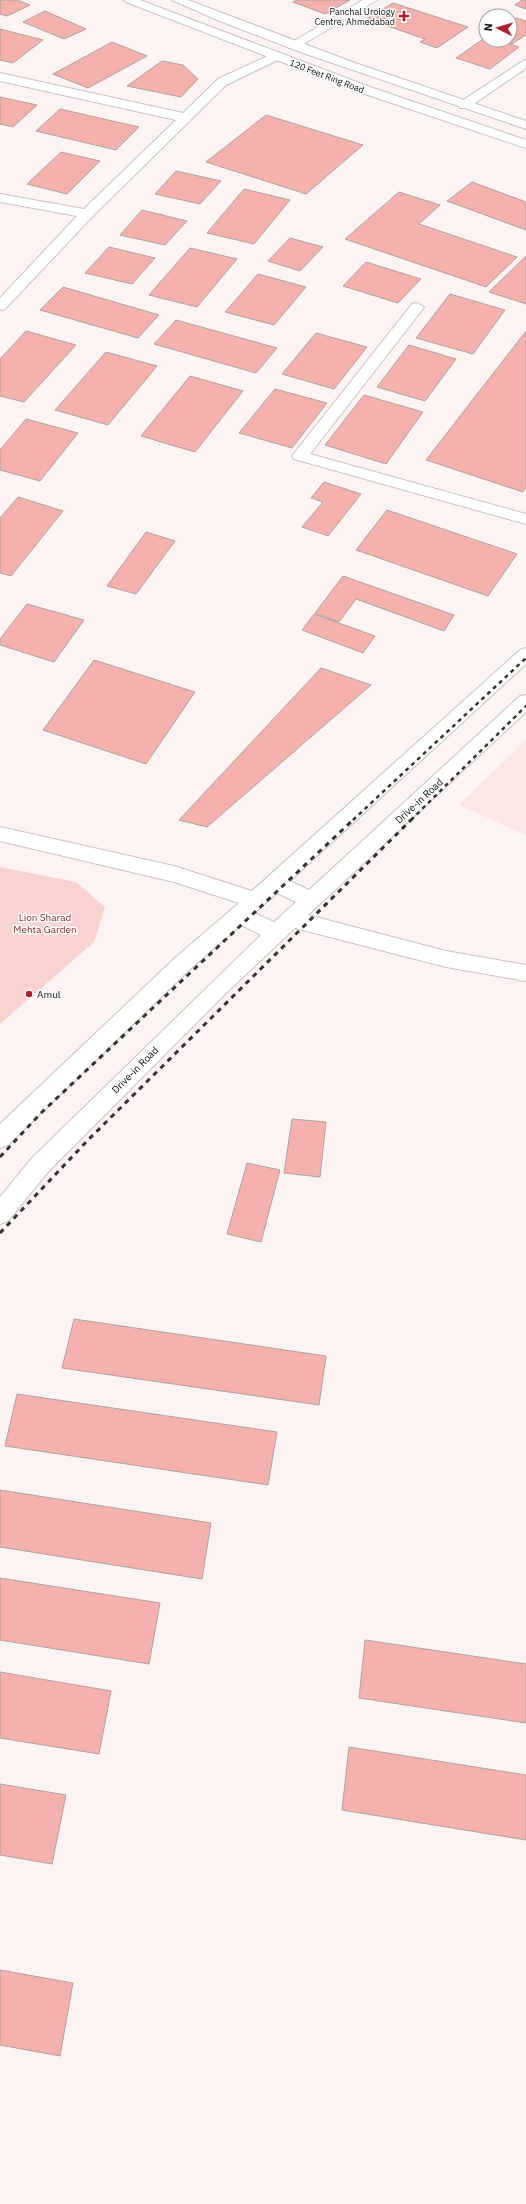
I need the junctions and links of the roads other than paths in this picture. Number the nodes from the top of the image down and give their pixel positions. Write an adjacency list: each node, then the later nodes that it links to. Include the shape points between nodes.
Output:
1 (130, 0): 5 (main road, 120 Feet Ring Road)
2 (178, 0): 4 (main road, 120 Feet Ring Road)
3 (372, 0): 4 (main road)
4 (293, 45): 8 (main road, 120 Feet Ring Road)
5 (276, 56): 9 (main road, via 222,82); 11 (main road, 120 Feet Ring Road, via 366,90)
6 (526, 63): 8 (main road)
7 (0, 76): 9 (main road)
8 (464, 105): 10 (main road, 120 Feet Ring Road)
9 (186, 118): 13 (main road)
10 (526, 125)
11 (526, 144)
12 (0, 198): 13 (main road)
13 (87, 214): 14 (main road)
14 (0, 306)
15 (417, 307): 16 (main road, via 300,456)
16 (526, 519)
17 (526, 654): 20 (main road)
18 (526, 701): 22 (main road, Drive-in Road)
19 (0, 834): 21 (main road, via 174,874)
20 (275, 883): 21 (main road); 22 (main road)
21 (255, 900): 23 (main road)
22 (311, 900): 24 (main road, Drive-in Road)
23 (239, 915): 24 (main road); 26 (main road, via 182,964)
24 (284, 926): 25 (main road, via 446,959); 27 (main road, Drive-in Road, via 40,1165)
25 (526, 972)
26 (0, 1138)
27 (0, 1214)

